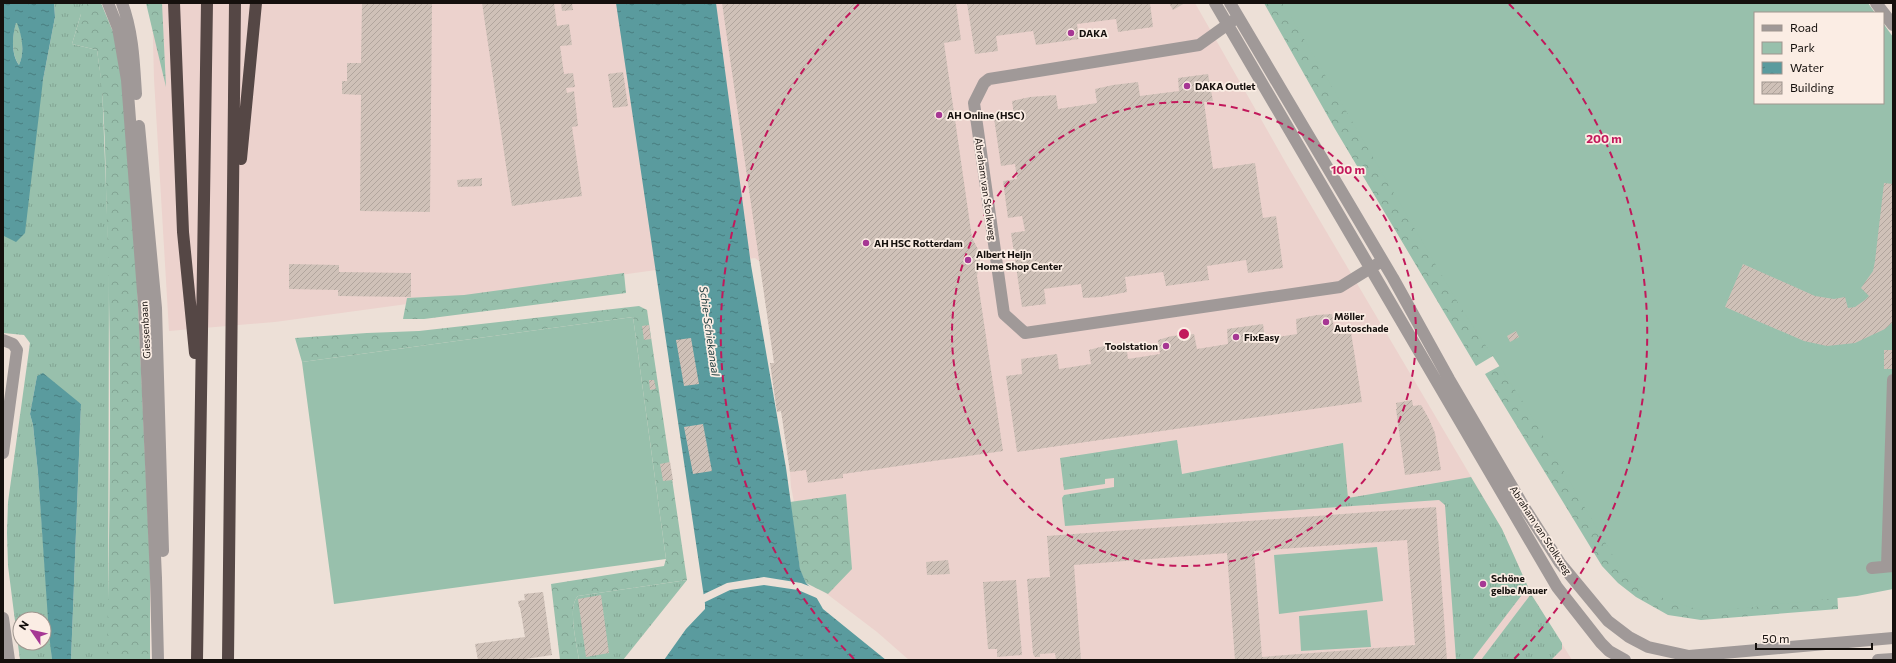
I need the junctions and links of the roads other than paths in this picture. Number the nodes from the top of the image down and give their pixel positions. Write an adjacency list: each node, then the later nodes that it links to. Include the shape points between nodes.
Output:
1 (108, 3): 28 (street, Giessenbaan, via 118,28 130,111 144,305)
2 (122, 3): 29 (street, Giessenbaan, via 129,21 134,54 156,308)
3 (174, 3): 20 (highway, via 183,232)
4 (207, 3): 20 (highway)
5 (235, 3): 15 (highway)
6 (256, 3): 15 (highway)
7 (1214, 3): 13 (street, Abraham van Stolkweg)
8 (1230, 3): 12 (street, Abraham van Stolkweg)
9 (1876, 3): 10 (street)
10 (1883, 12)
11 (1884, 14): 14 (street)
12 (1238, 17): 13 (street, Abraham van Stolkweg); 16 (street, Abraham van Stolkweg)
13 (1227, 24): 17 (street, Abraham van Stolkweg); 17 (street, Abraham van Stolkweg, via 1199,45 989,79 984,83 974,104 1004,314 1025,333 1340,287)
14 (1893, 26)
15 (233, 238): 31 (highway)
16 (1382, 261): 17 (street, Abraham van Stolkweg); 25 (street, Abraham van Stolkweg, via 1524,507 1560,562 1608,621 1620,631 1648,647 1689,656)
17 (1370, 270): 32 (street, Abraham van Stolkweg, via 1557,587 1601,643)
18 (8, 342): 21 (street, via 17,350)
19 (1892, 380): 22 (street)
20 (200, 409): 30 (highway)
21 (3, 453)
22 (1890, 566): 23 (street)
23 (1872, 568)
24 (3, 618): 27 (street)
25 (1893, 638)
26 (1893, 659): 33 (street)
27 (9, 660)
28 (158, 660)
29 (165, 660)
30 (197, 660)
31 (228, 660)
32 (1625, 660)
33 (1878, 660)

